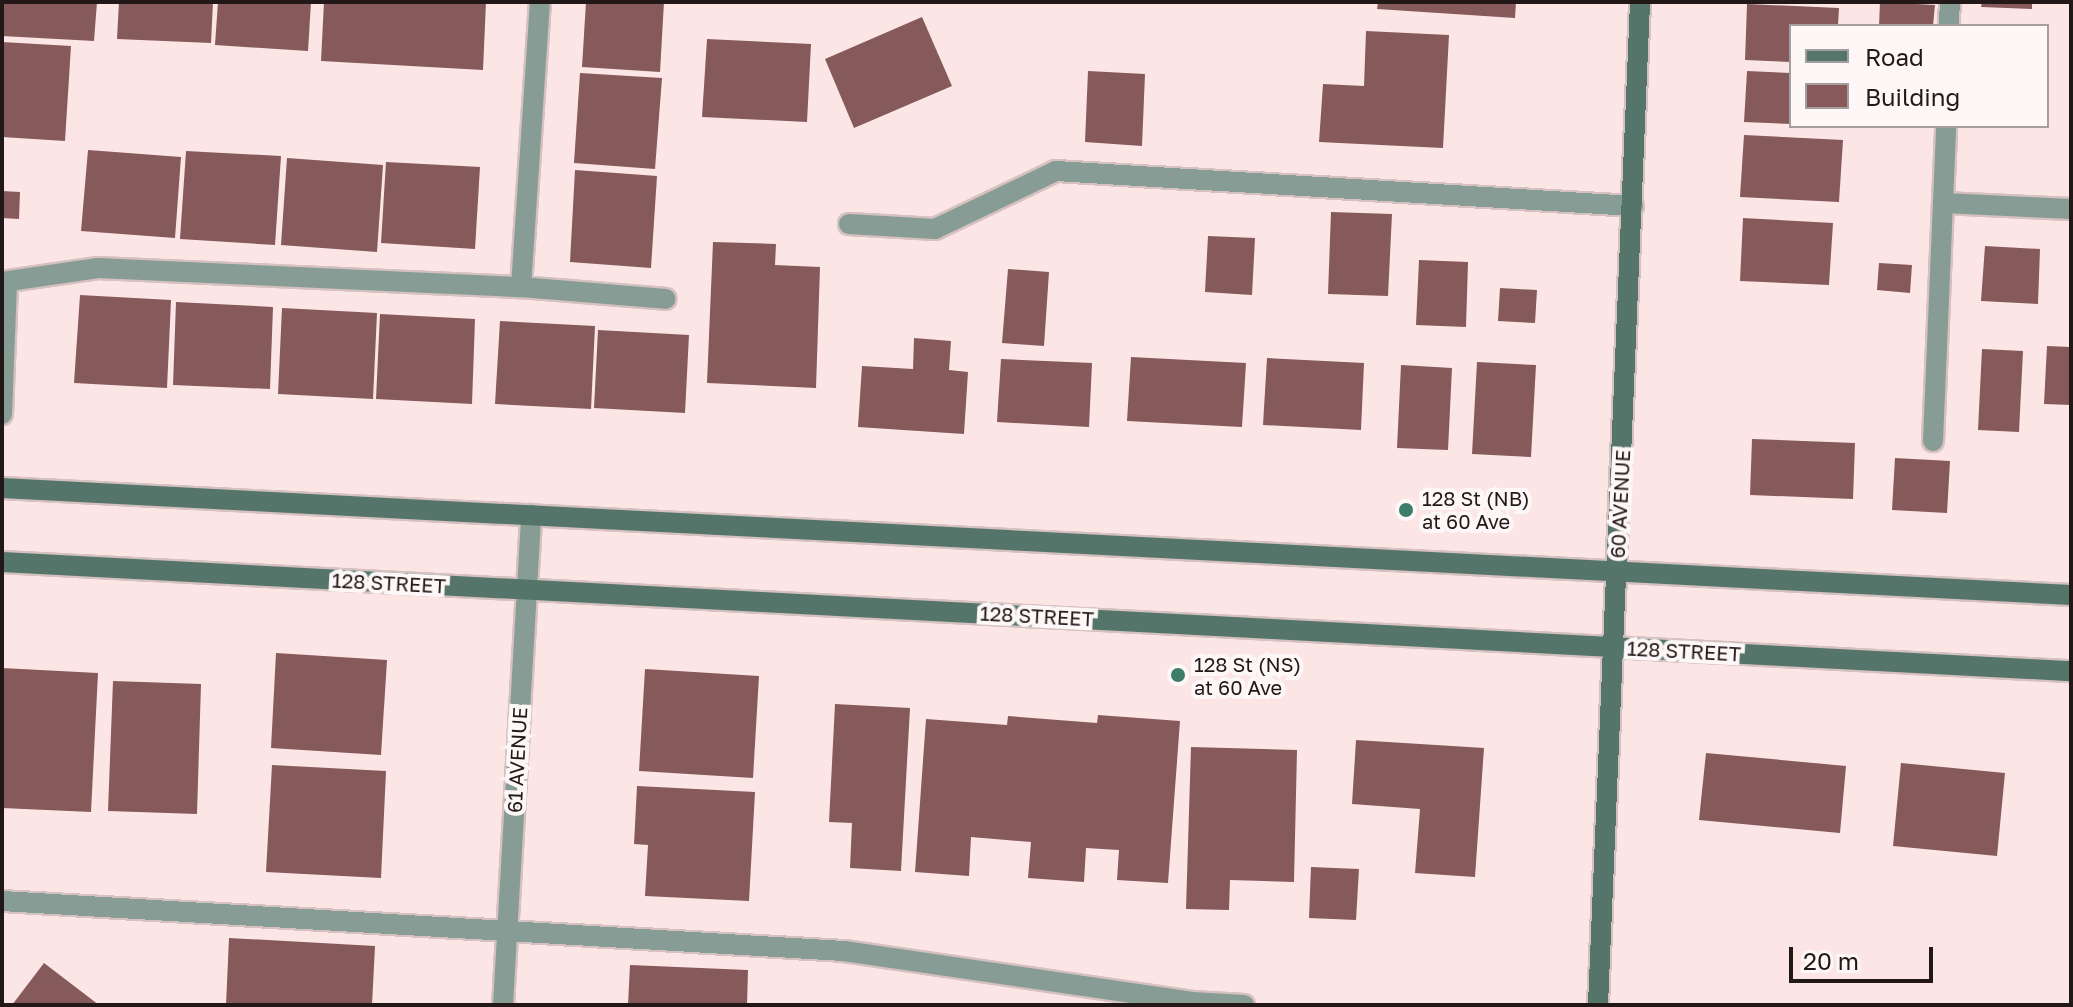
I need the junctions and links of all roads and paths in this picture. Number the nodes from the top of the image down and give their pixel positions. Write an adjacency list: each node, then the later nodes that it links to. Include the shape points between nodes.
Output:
1 (540, 2): 11 (street)
2 (1640, 2): 7 (main road, 60 AVENUE)
3 (1950, 2): 4 (street)
4 (1949, 24)
5 (1946, 128): 6 (street)
6 (1943, 203): 8 (street); 14 (street)
7 (1633, 206): 9 (street, via 1056,171 935,229); 18 (main road, 60 AVENUE)
8 (2071, 209)
9 (849, 224)
10 (5, 283): 11 (street, via 98,268); 13 (street)
11 (521, 287): 12 (street)
12 (666, 299)
13 (2, 414)
14 (1933, 441)
15 (2, 488): 16 (main road)
16 (531, 515): 18 (main road); 19 (street, 61 AVENUE)
17 (2, 562): 19 (main road, 128 STREET)
18 (1617, 570): 20 (main road); 21 (main road, 60 AVENUE)
19 (526, 591): 21 (main road, 128 STREET); 24 (street, 61 AVENUE)
20 (2071, 595)
21 (1613, 647): 22 (main road, 128 STREET); 27 (main road, 60 AVENUE)
22 (2071, 671)
23 (2, 901): 24 (street)
24 (507, 929): 25 (street, 61 AVENUE); 26 (street, via 844,951)
25 (503, 1005)
26 (1244, 1005)
27 (1598, 1005)

